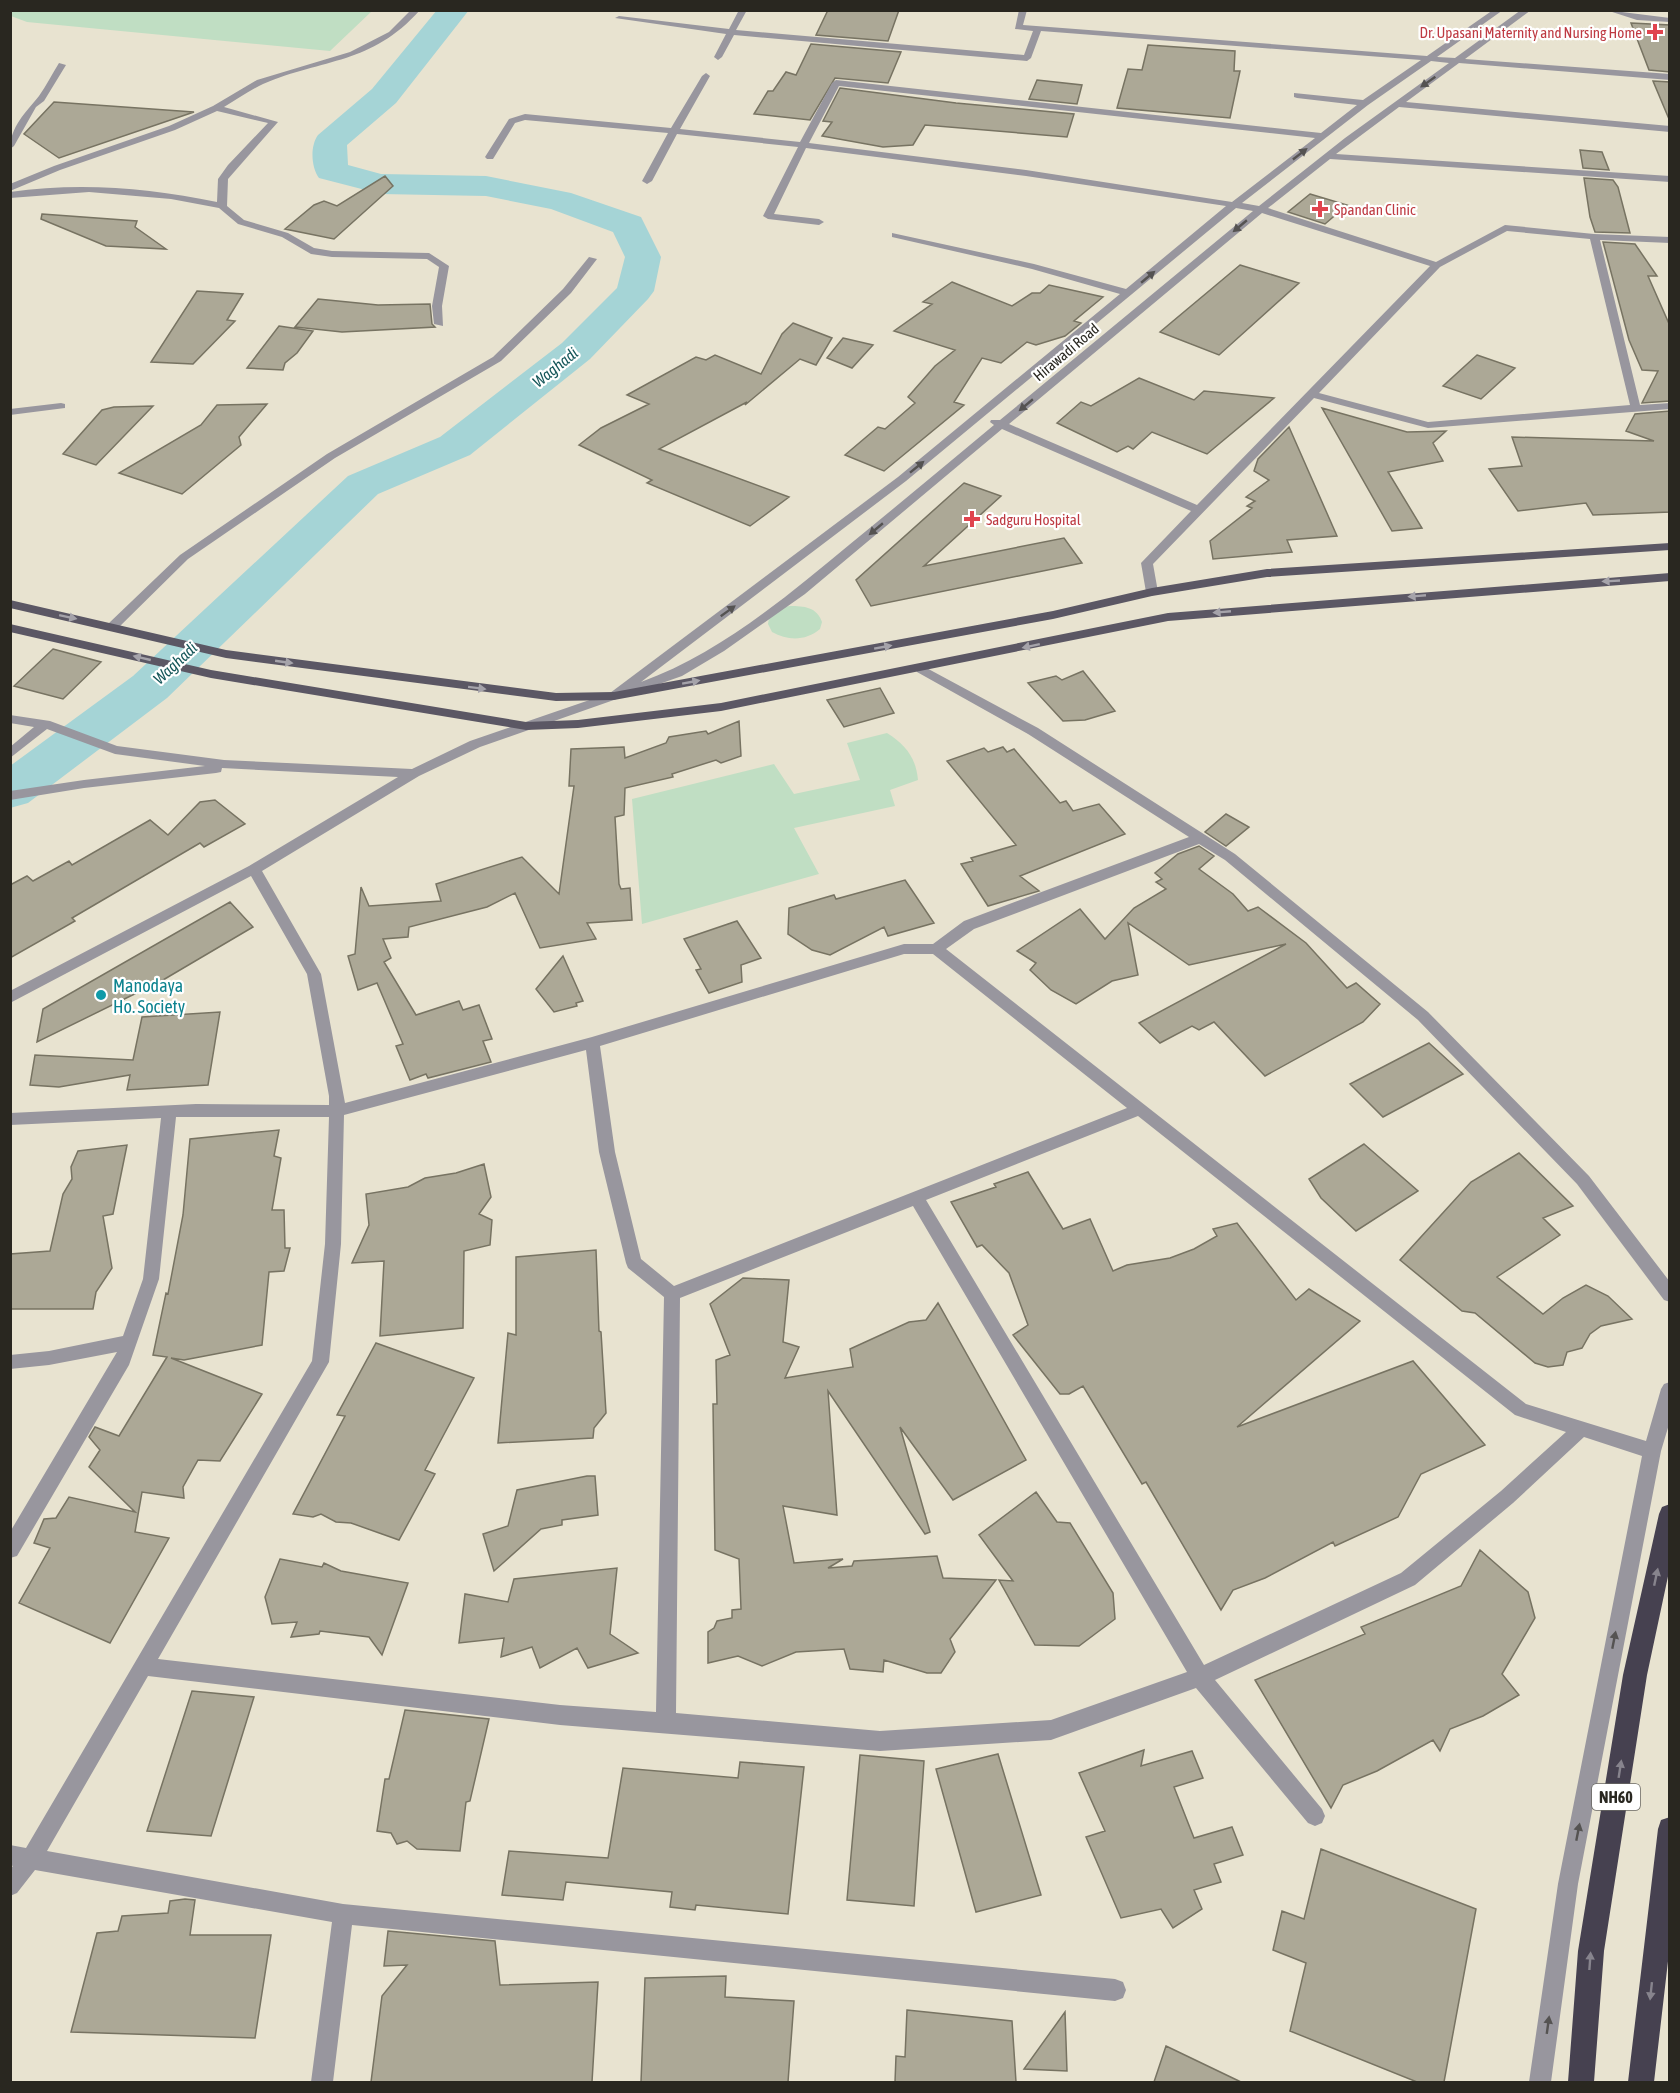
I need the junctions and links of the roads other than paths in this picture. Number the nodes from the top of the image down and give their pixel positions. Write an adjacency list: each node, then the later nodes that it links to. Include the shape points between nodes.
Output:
1 (416, 10): 20 (street, via 392,34 353,54 260,82)
2 (743, 10): 10 (street)
3 (1023, 10): 9 (street, via 1018,27)
4 (1499, 10): 12 (street)
5 (1527, 10): 13 (street, Hirawadi Road)
6 (1610, 10): 8 (street, via 1637,18)
7 (619, 18): 10 (street)
8 (1670, 20)
9 (1038, 29): 10 (street, via 1027,58); 12 (street)
10 (732, 32): 11 (street)
11 (718, 57)
12 (1435, 57): 13 (street); 18 (street)
13 (1462, 59): 16 (street); 19 (street, Hirawadi Road, one-way to 19)
14 (62, 65): 25 (street)
15 (706, 76): 22 (street)
16 (1670, 77)
17 (1297, 95): 18 (street)
18 (1365, 103): 23 (street)
19 (1396, 105): 21 (street); 26 (street, Hirawadi Road)
20 (216, 108): 30 (street); 33 (street, via 274,122 226,172)
21 (1670, 129)
22 (674, 131): 24 (street); 27 (street, via 525,117 512,121); 29 (street)
23 (1324, 136): 24 (street, via 836,83); 32 (street, one-way to 23)
24 (803, 145): 32 (street); 35 (street, via 768,216)
25 (10, 146)
26 (1328, 156): 28 (street); 34 (street, Hirawadi Road)
27 (490, 157)
28 (1670, 179)
29 (648, 181)
30 (10, 188)
31 (10, 195): 33 (street, via 96,190 148,192)
32 (1235, 204): 34 (street); 41 (street, one-way to 32)
33 (222, 206): 42 (street, via 241,222 285,235 311,251 429,256 444,266 437,306)
34 (1261, 209): 40 (street); 49 (street, Hirawadi Road, one-way to 49)
35 (819, 222)
36 (895, 235): 41 (street)
37 (1594, 237): 38 (street); 40 (street, via 1505,228); 46 (street)
38 (1670, 240)
39 (592, 259): 55 (street, via 567,291 497,359 331,456 184,557)
40 (1437, 265): 43 (street)
41 (1128, 293): 48 (street)
42 (439, 324)
43 (1312, 394): 46 (street, via 1428,426); 50 (street)
44 (61, 405): 47 (street)
45 (1670, 406): 46 (street)
46 (1636, 408)
47 (10, 412)
48 (980, 416): 49 (street); 58 (street, one-way to 48)
49 (1002, 424): 50 (street); 58 (street, Hirawadi Road, one-way to 58, via 817,578 720,648 678,672)
50 (1199, 510): 53 (street, via 1148,563)
51 (1670, 546): 53 (main road, via 1267,573)
52 (1670, 577): 57 (main road, one-way to 57, via 1168,617)
53 (1152, 592): 58 (main road, one-way to 53, via 1053,615)
54 (10, 604): 55 (main road, one-way to 55)
55 (112, 627): 58 (main road, one-way to 58, via 226,654 556,697)
56 (10, 628): 61 (main road, one-way to 56, via 211,674)
57 (921, 669): 61 (main road, via 721,707 578,724); 66 (street, via 1033,731)
58 (614, 696): 61 (street, Hirawadi Road)
59 (10, 719): 60 (street)
60 (45, 724): 62 (street); 63 (street, via 115,750)
61 (526, 726): 64 (street, Hirawadi Road, via 475,744)
62 (10, 754)
63 (250, 765): 64 (street); 65 (street)
64 (414, 773): 67 (street, Hirawadi Road)
65 (10, 796)
66 (1201, 838): 68 (street, via 969,925); 77 (street, via 1230,857 1423,1016 1583,1180)
67 (254, 869): 69 (street, Hirawadi Road); 72 (street, via 314,974 337,1096)
68 (936, 949): 70 (street, via 904,949); 71 (street)
69 (10, 998)
70 (592, 1043): 72 (street); 76 (street, via 606,1152 634,1263)
71 (1140, 1109): 75 (street); 81 (street, via 1521,1410)
72 (336, 1111): 73 (street); 85 (street, via 333,1244 320,1362)
73 (169, 1112): 74 (street); 78 (street, via 151,1279)
74 (10, 1119)
75 (916, 1197): 76 (street); 86 (street)
76 (672, 1294): 87 (street)
77 (1670, 1295)
78 (130, 1342): 79 (street); 84 (street)
79 (10, 1362)
80 (1670, 1389): 82 (street)
81 (1581, 1429): 82 (street); 86 (street, via 1508,1497 1408,1579)
82 (1652, 1451): 95 (street, one-way to 82, via 1568,1884)
83 (1670, 1515): 96 (highway, NH60, one-way to 83, via 1593,1939 1635,1675)
84 (10, 1550)
85 (143, 1666): 87 (street, via 560,1715); 90 (street)
86 (1200, 1677): 87 (street, via 1051,1731 880,1741); 88 (street)
87 (666, 1722)
88 (1315, 1816)
89 (1670, 1829): 97 (highway, one-way to 97)
90 (20, 1857): 91 (street); 92 (street)
91 (10, 1886)
92 (343, 1914): 93 (street); 94 (street)
93 (1115, 1990)
94 (322, 2082)
95 (1540, 2082)
96 (1581, 2082)
97 (1641, 2082)

